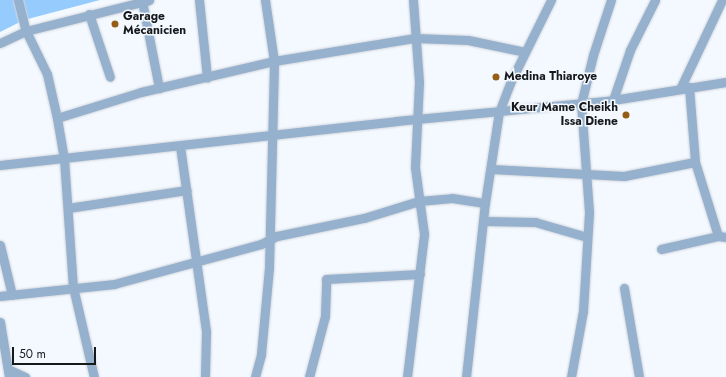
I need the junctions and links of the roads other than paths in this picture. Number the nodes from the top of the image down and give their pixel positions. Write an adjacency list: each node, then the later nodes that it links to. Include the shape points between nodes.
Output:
1 (18, 0): 11 (street)
2 (199, 0): 17 (street)
3 (265, 0): 15 (street)
4 (413, 0): 12 (street)
5 (551, 0): 14 (street)
6 (611, 0): 22 (street, via 592,55)
7 (655, 0): 21 (street, via 630,50)
8 (722, 0): 20 (street)
9 (146, 1): 10 (street); 19 (street)
10 (90, 14): 11 (street); 16 (street)
11 (26, 30): 13 (street); 24 (street, via 47,74)
12 (415, 38): 14 (street, via 468,40); 15 (street); 25 (street)
13 (0, 43)
14 (525, 52): 23 (street)
15 (274, 61): 17 (street); 26 (street)
16 (110, 77)
17 (207, 78): 19 (street)
18 (726, 82): 20 (street)
19 (159, 88): 24 (street)
20 (684, 88): 21 (street); 29 (street)
21 (613, 100): 22 (street)
22 (580, 104): 23 (street); 32 (street)
23 (500, 112): 25 (street); 31 (street)
24 (57, 118): 28 (street)
25 (419, 119): 26 (street); 34 (street, via 415,167)
26 (272, 137): 27 (street); 40 (street)
27 (180, 146): 28 (street); 33 (street)
28 (64, 159): 30 (street); 36 (street)
29 (695, 162): 32 (street, via 624,176); 39 (street)
30 (0, 165)
31 (491, 169): 32 (street); 35 (street)
32 (586, 175): 38 (street, via 589,212)
33 (187, 190): 36 (street); 43 (street)
34 (419, 201): 35 (street, via 452,198); 40 (street, via 364,218); 44 (street, via 423,214 424,234)
35 (485, 203): 37 (street)
36 (68, 208): 45 (street)
37 (484, 221): 38 (street, via 536,222); 57 (street)
38 (587, 237): 58 (street, via 583,312)
39 (722, 237): 42 (street)
40 (268, 240): 43 (street); 54 (street, via 267,299 261,354)
41 (0, 245): 47 (street)
42 (661, 249)
43 (196, 261): 45 (street, via 114,284); 53 (street, via 206,332)
44 (420, 274): 55 (street, via 326,279 325,316); 56 (street)
45 (74, 287): 47 (street); 52 (street)
46 (624, 288): 59 (street)
47 (12, 295): 48 (street)
48 (0, 296)
49 (0, 322): 50 (street)
50 (9, 373): 51 (street)
51 (25, 377)
52 (94, 377)
53 (205, 377)
54 (255, 377)
55 (309, 377)
56 (407, 377)
57 (466, 377)
58 (571, 377)
59 (638, 377)

